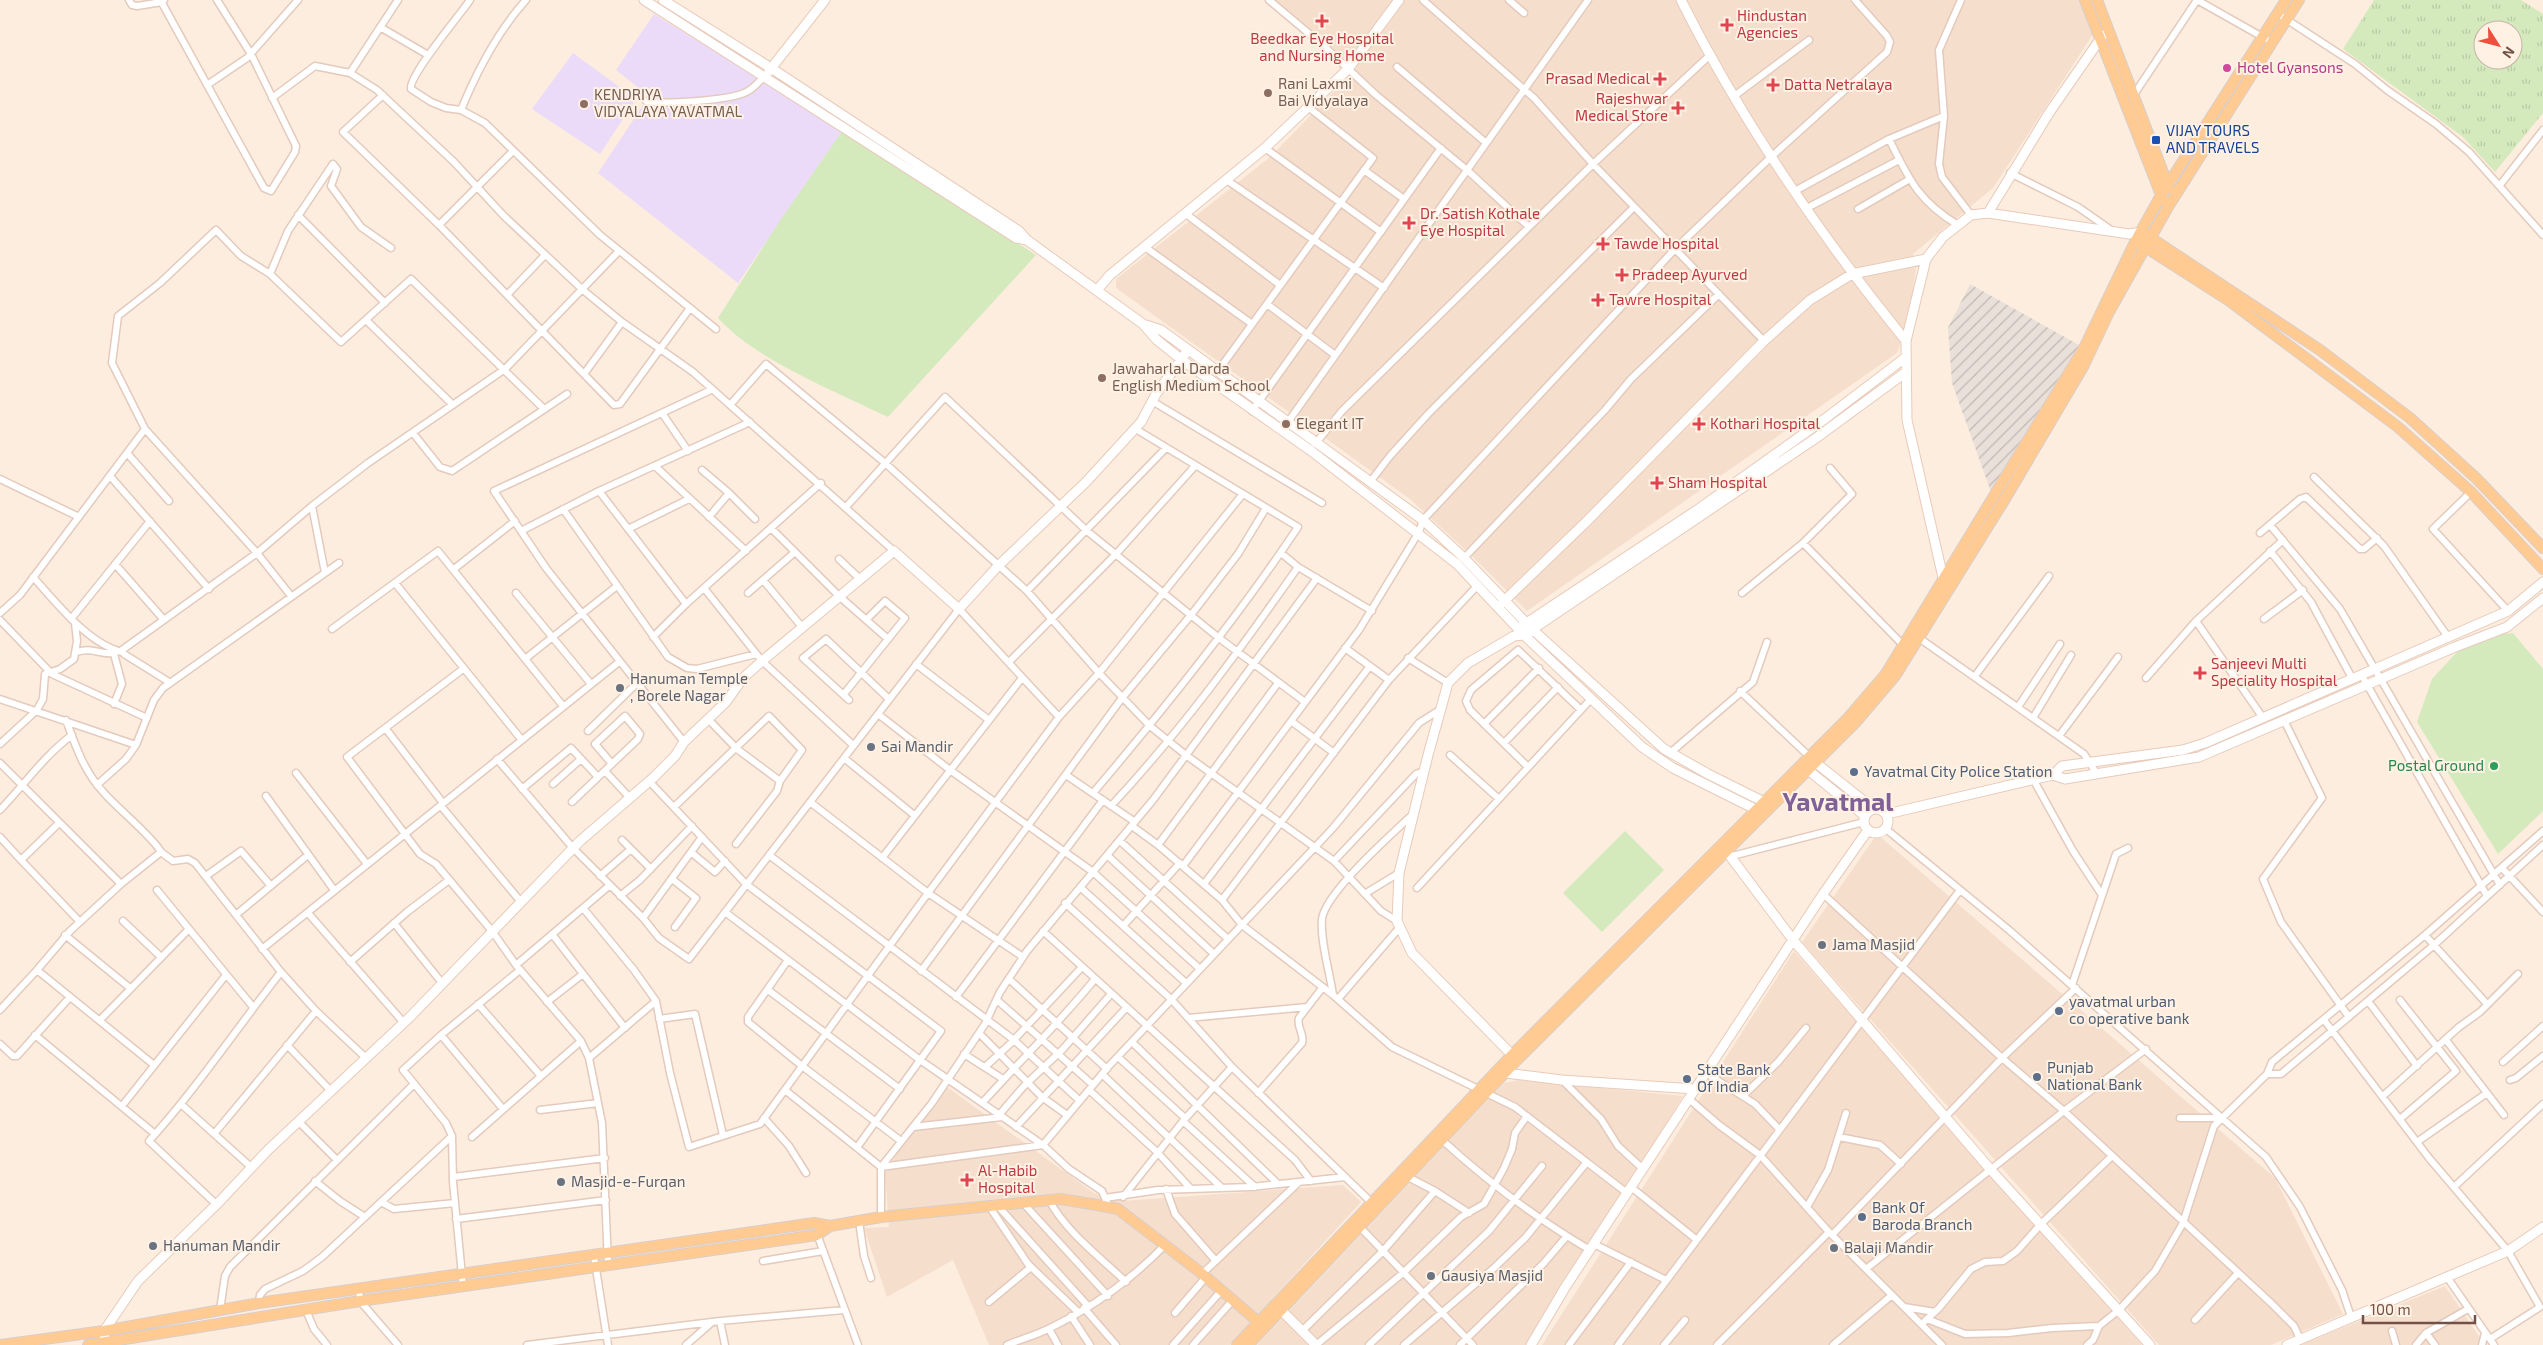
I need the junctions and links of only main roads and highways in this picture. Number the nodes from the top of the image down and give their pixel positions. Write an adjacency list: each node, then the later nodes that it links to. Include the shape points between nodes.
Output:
1 (2085, 0): 8 (main road)
2 (2097, 0): 7 (main road)
3 (2286, 0): 5 (main road)
4 (2298, 0): 5 (main road)
5 (2282, 16): 6 (main road)
6 (2267, 39): 7 (main road); 9 (main road)
7 (2168, 185): 8 (main road); 9 (main road)
8 (2160, 197): 9 (main road); 10 (main road)
9 (2170, 203): 11 (main road)
10 (2141, 232): 11 (main road); 12 (main road)
11 (2151, 237): 12 (main road); 13 (main road, via 2320,350 2410,418 2476,479)
12 (2136, 241): 14 (main road, via 2228,300 2398,427 2470,492); 15 (main road, via 2084,348); 15 (main road, via 2109,312 2083,367 1919,638)
13 (2543, 548)
14 (2543, 569)
15 (1907, 649): 16 (main road, via 1895,676 1855,723)
16 (1764, 808): 17 (main road); 17 (main road, via 1730,854)
17 (1515, 1058): 18 (main road)
18 (1483, 1090): 19 (main road); 19 (main road, via 1442,1140)
19 (1374, 1205): 23 (main road); 23 (main road, via 1359,1226 1281,1310)
20 (830, 1226): 21 (main road, via 814,1222); 21 (main road, via 817,1235); 23 (main road, via 881,1217 1061,1198 1107,1203 1204,1275)
21 (607, 1259): 22 (main road)
22 (595, 1261): 24 (main road, via 463,1286); 25 (main road, via 359,1288)
23 (1262, 1325): 27 (main road); 28 (main road)
24 (105, 1344): 26 (main road)
25 (0, 1345)
26 (88, 1345)
27 (1238, 1345)
28 (1248, 1345)

